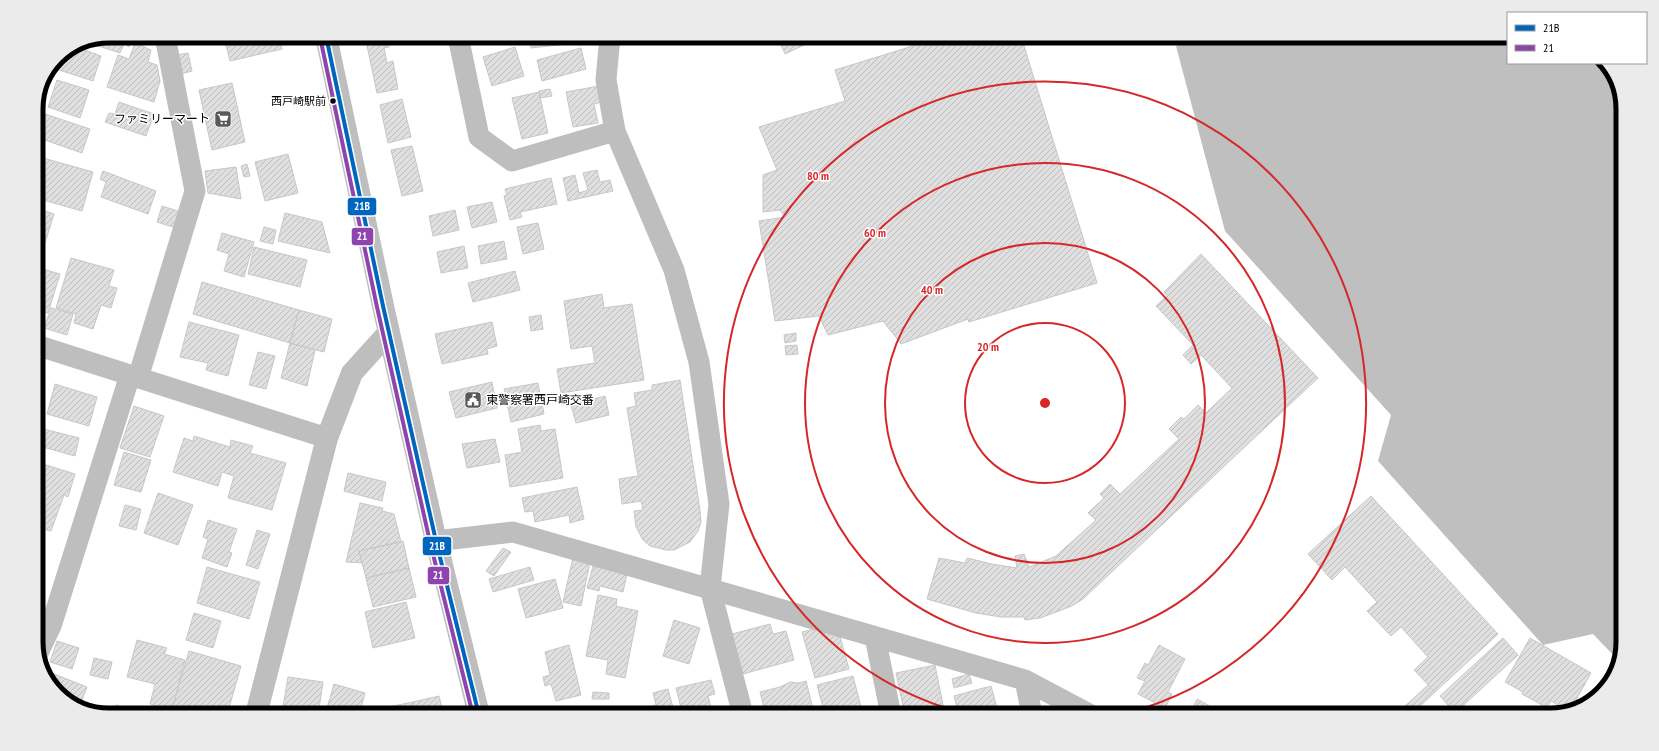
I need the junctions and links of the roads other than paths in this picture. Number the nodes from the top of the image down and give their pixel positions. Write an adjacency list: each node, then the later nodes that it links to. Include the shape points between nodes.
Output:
1 (166, 43): 8 (street, via 195,191)
2 (327, 43): 6 (street)
3 (459, 43): 5 (street, via 479,137 512,161)
4 (609, 43): 5 (street, via 606,80)
5 (615, 131): 11 (street, via 674,270 699,362 720,504)
6 (389, 332): 9 (street, via 352,373); 10 (street)
7 (43, 347): 8 (street)
8 (134, 376): 9 (street); 13 (street, via 52,626)
9 (328, 438): 15 (street)
10 (436, 541): 11 (street, via 513,532); 16 (street)
11 (710, 588): 12 (street); 17 (street)
12 (875, 637): 14 (street); 18 (street)
13 (43, 643)
14 (1025, 680): 19 (street); 20 (street)
15 (258, 708)
16 (477, 708)
17 (741, 708)
18 (890, 708)
19 (1031, 708)
20 (1078, 708)

